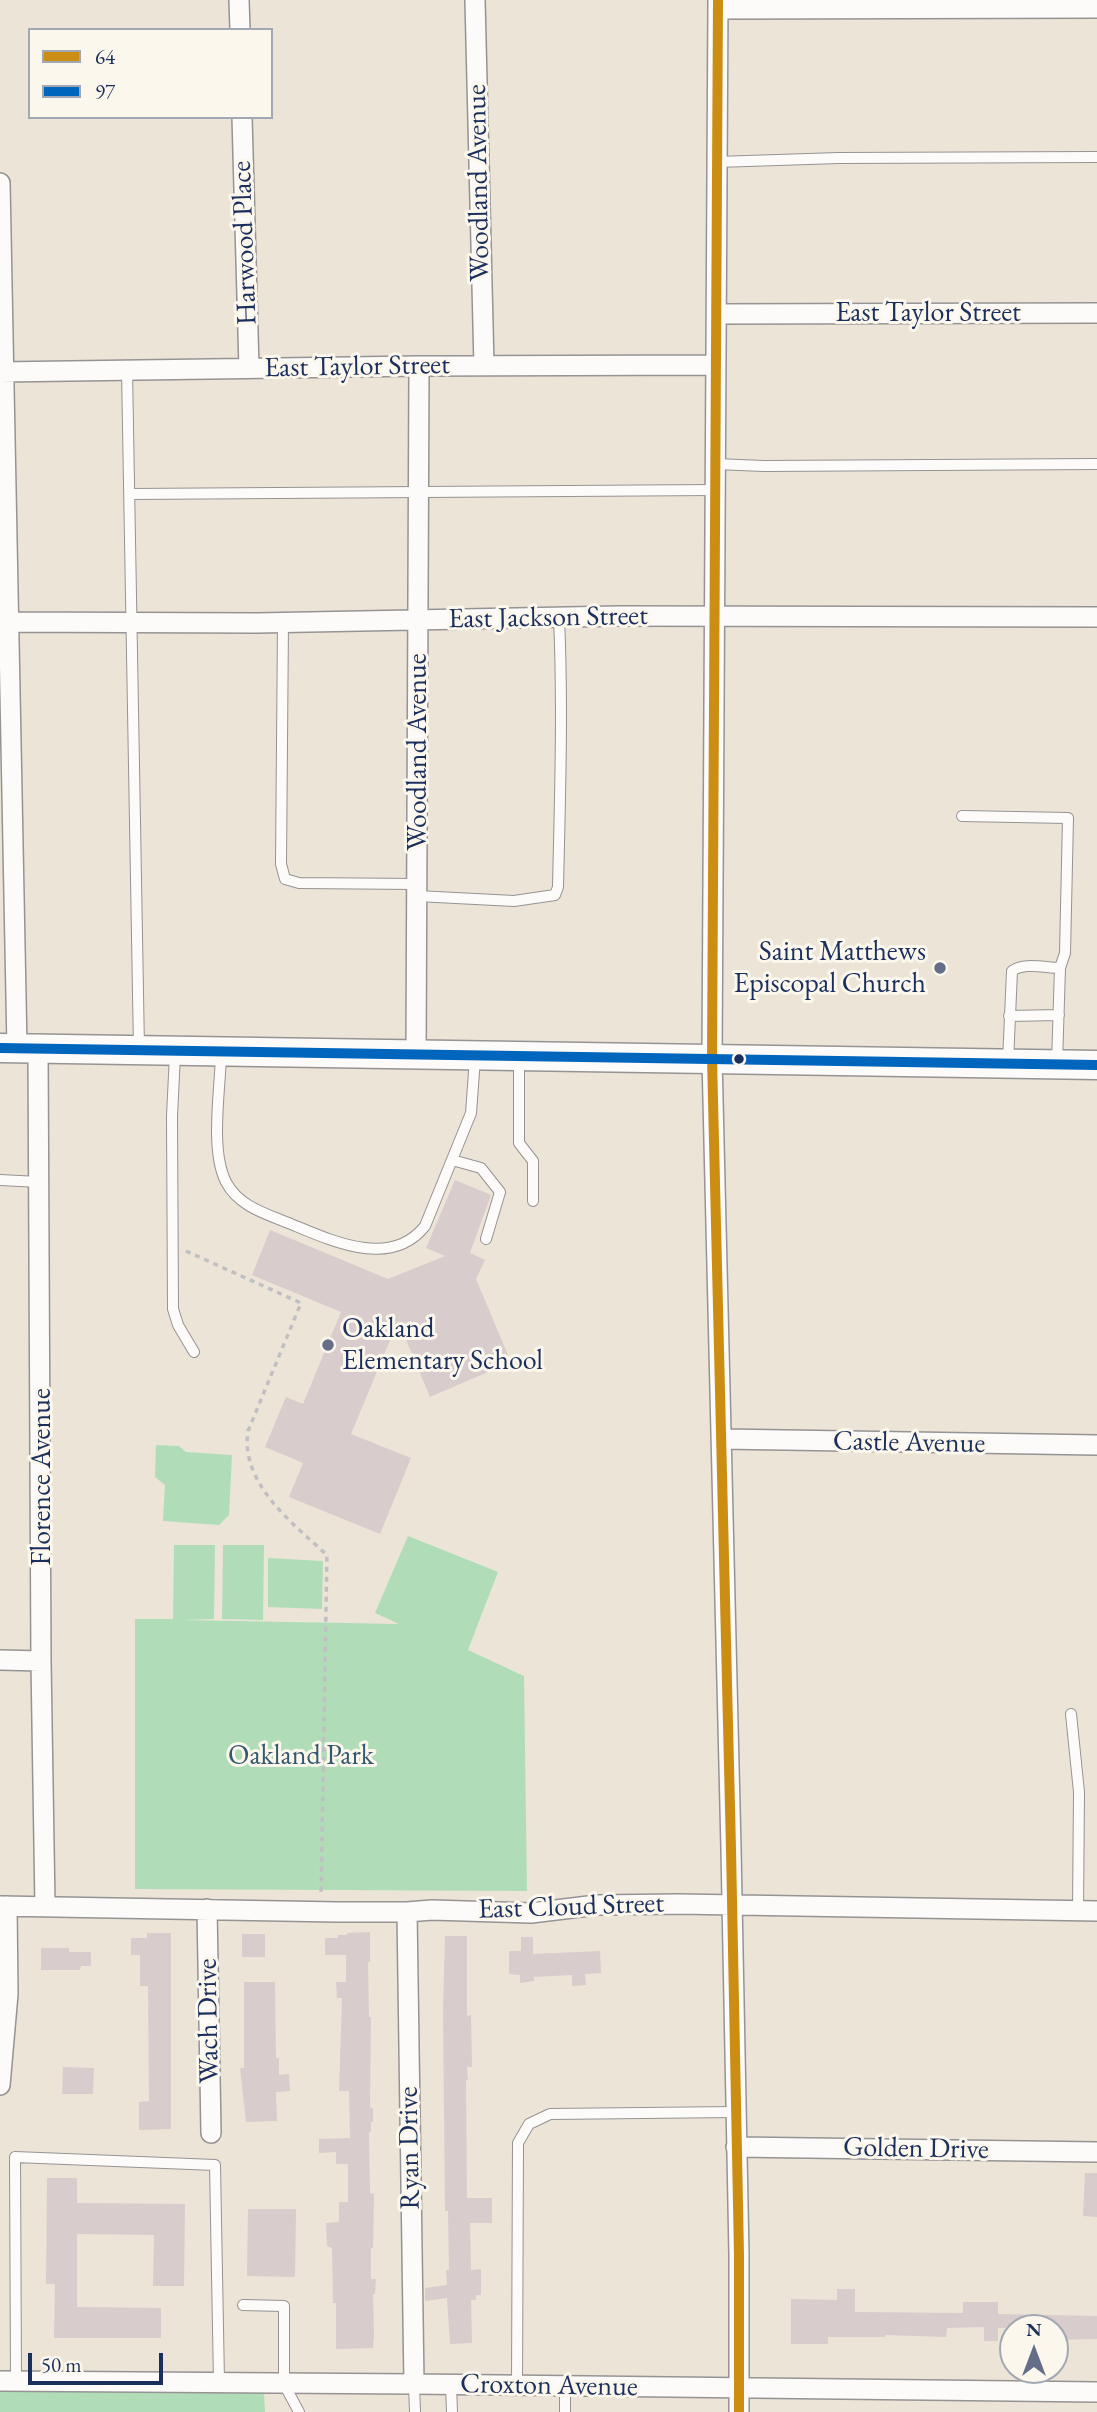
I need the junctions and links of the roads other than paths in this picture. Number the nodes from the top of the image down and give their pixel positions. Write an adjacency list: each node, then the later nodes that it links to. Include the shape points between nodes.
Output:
1 (239, 0): 5 (street)
2 (475, 0): 14 (street, Woodland Avenue)
3 (718, 4): 4 (street); 8 (street)
4 (1097, 8)
5 (240, 28)
6 (242, 119): 15 (street, Harwood Place)
7 (1097, 157): 8 (lane)
8 (716, 162): 11 (street)
9 (0, 183): 17 (street, Florence Avenue)
10 (1097, 313): 11 (street, East Taylor Street)
11 (717, 314): 12 (street)
12 (715, 365): 14 (street, East Taylor Street); 18 (street)
13 (419, 366): 14 (street, East Taylor Street); 15 (street, East Taylor Street); 21 (street, Woodland Avenue)
14 (484, 366)
15 (249, 368): 16 (street, East Taylor Street)
16 (127, 370): 17 (street, East Taylor Street); 22 (lane)
17 (3, 372): 27 (street, Florence Avenue)
18 (715, 464): 19 (lane); 20 (street)
19 (1097, 464)
20 (714, 490): 21 (lane); 23 (street)
21 (420, 492): 22 (lane); 26 (street, Woodland Avenue)
22 (131, 494): 29 (lane)
23 (713, 617): 24 (street, East Jackson Street); 25 (street, East Jackson Street); 42 (street)
24 (1097, 617)
25 (559, 618): 26 (street, East Jackson Street); 31 (lane, via 560,807 555,895 514,901)
26 (419, 620): 28 (street, East Jackson Street); 31 (street, Woodland Avenue)
27 (4, 622): 29 (street, East Jackson Street); 35 (street, Florence Avenue)
28 (283, 622): 29 (street, East Jackson Street); 31 (lane, via 281,864 285,879)
29 (132, 623): 36 (lane)
30 (962, 816): 32 (lane, via 1068,818 1065,953)
31 (417, 890): 39 (street, Woodland Avenue)
32 (1060, 968): 33 (lane); 34 (lane, via 1016,967)
33 (1059, 1015): 34 (lane); 44 (lane)
34 (1009, 1016): 43 (lane)
35 (18, 1048): 36 (main road); 48 (street, Florence Avenue)
36 (139, 1050): 37 (main road)
37 (175, 1050): 38 (main road); 51 (lane, via 173,1309)
38 (220, 1051): 39 (main road); 46 (lane, via 218,1160 229,1189 256,1210 354,1247 393,1246 425,1226)
39 (416, 1054): 40 (main road)
40 (475, 1055): 41 (main road); 46 (lane, via 471,1113)
41 (519, 1056): 42 (main road); 49 (lane, via 519,1143 533,1161)
42 (712, 1058): 43 (main road); 52 (street)
43 (1008, 1063): 44 (main road)
44 (1057, 1064): 45 (main road)
45 (1097, 1065)
46 (452, 1160): 50 (lane, via 481,1168 500,1192)
47 (0, 1180): 48 (lane)
48 (39, 1182): 55 (street, Florence Avenue)
49 (533, 1201)
50 (486, 1239)
51 (194, 1352)
52 (722, 1439): 53 (street, Castle Avenue); 58 (street)
53 (1097, 1446)
54 (0, 1660): 55 (street)
55 (41, 1661): 59 (street, Florence Avenue)
56 (1071, 1714): 61 (lane)
57 (4, 1906): 59 (street, East Cloud Street); 63 (street, via 8,1994)
58 (732, 1906): 61 (street, East Cloud Street); 62 (street, East Cloud Street); 64 (street)
59 (45, 1907): 60 (street, East Cloud Street)
60 (206, 1909): 62 (street, East Cloud Street); 65 (street, Wach Drive)
61 (1088, 1911)
62 (407, 1912): 72 (street, Ryan Drive)
63 (0, 2085)
64 (735, 2112): 66 (street); 74 (lane, via 550,2114 529,2124 518,2143)
65 (211, 2133)
66 (736, 2147): 67 (street, Golden Drive); 76 (street)
67 (1097, 2152)
68 (243, 2305): 71 (lane, via 284,2306)
69 (8, 2381): 70 (street, Croxton Avenue); 70 (lane, via 15,2157 215,2165)
70 (219, 2382): 71 (street, Croxton Avenue)
71 (284, 2384): 72 (street, Croxton Avenue); 78 (lane)
72 (414, 2384): 73 (street, Croxton Avenue); 79 (lane)
73 (452, 2384): 74 (street, Croxton Avenue); 80 (lane)
74 (517, 2386): 75 (street, Croxton Avenue)
75 (565, 2387): 76 (street, Croxton Avenue); 81 (lane)
76 (738, 2387): 77 (street, Croxton Avenue); 82 (street)
77 (1097, 2392)
78 (299, 2412)
79 (415, 2412)
80 (452, 2412)
81 (565, 2412)
82 (739, 2412)

